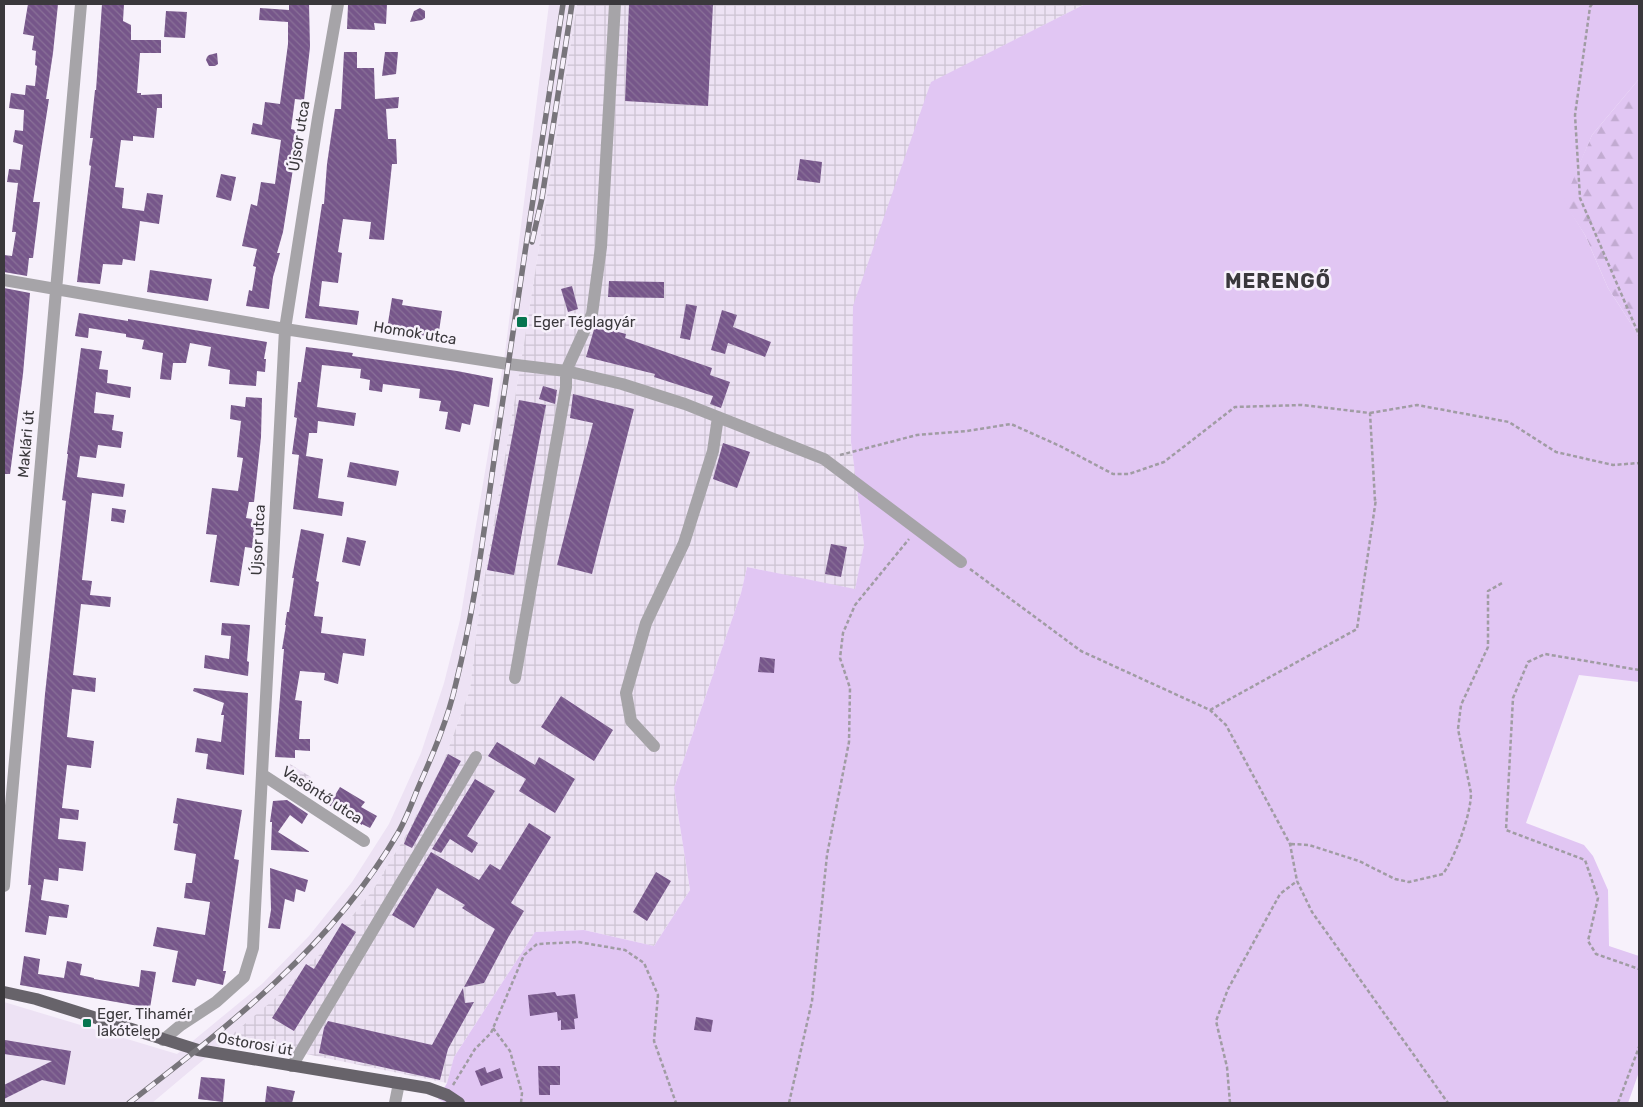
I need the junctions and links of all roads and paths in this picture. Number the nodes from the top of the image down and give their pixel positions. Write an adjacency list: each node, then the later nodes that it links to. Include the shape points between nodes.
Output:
1 (81, 4): 6 (street, Maklári út)
2 (338, 4): 7 (street, Újsor utca)
3 (615, 4): 9 (street, via 601,247 592,314)
4 (1592, 4): 8 (path, via 1575,115 1580,198)
5 (4, 280): 6 (street, Homok utca)
6 (55, 288): 7 (street, Homok utca); 27 (street, Maklári út)
7 (285, 329): 9 (street, Homok utca); 24 (street, Újsor utca)
8 (1639, 335)
9 (566, 371): 11 (street, Homok utca, via 622,384); 20 (street, via 566,387)
10 (1370, 413): 12 (path, via 1302,405 1235,407 1164,462 1129,474 1114,474 1011,424 917,435); 13 (path, via 1417,405 1509,422 1556,452 1613,465); 15 (path)
11 (718, 417): 12 (street, Homok utca); 22 (street, via 713,451 684,543 646,623 626,693 631,721)
12 (818, 456): 16 (street, Homok utca)
13 (1639, 463)
14 (1378, 488): 15 (path)
15 (1376, 501): 21 (path, via 1357,629)
16 (917, 529): 17 (street, Homok utca); 42 (path, via 855,605 843,633 840,658 850,688 849,742 827,855 812,1001)
17 (961, 562): 21 (path, via 1081,651)
18 (1504, 582): 26 (path, via 1488,591 1488,647 1462,705 1458,729 1471,804 1452,862 1443,874 1409,882 1395,880 1359,861 1309,845)
19 (1639, 670): 30 (path, via 1545,654 1528,662 1513,698 1506,830 1585,860 1598,898 1588,941 1596,954)
20 (515, 678)
21 (1210, 710): 26 (path, via 1226,725)
22 (654, 746)
23 (476, 757): 35 (street)
24 (263, 775): 25 (street, Vasöntő utca); 33 (street, Újsor utca, via 253,948 244,977 216,1002 181,1024)
25 (364, 841)
26 (1290, 844): 28 (path)
27 (4, 879): 29 (street, Maklári út)
28 (1297, 880): 43 (path, via 1280,894 1228,989 1216,1021 1227,1067); 44 (path, via 1312,912)
29 (4, 886)
30 (1639, 969)
31 (4, 992): 33 (main road, Ostorosi út, via 36,999)
32 (493, 1028): 37 (path, via 475,1049); 40 (path, via 510,1051 522,1093); 41 (path, via 524,955 537,944 578,942 625,950 644,963 658,995 654,1041)
33 (163, 1040): 35 (main road, Ostorosi út, via 198,1050)
34 (1639, 1047): 45 (path)
35 (292, 1066): 36 (main road, Ostorosi út)
36 (398, 1084): 37 (main road, Ostorosi út); 38 (street)
37 (447, 1094): 39 (main road)
38 (395, 1103)
39 (459, 1103)
40 (521, 1103)
41 (676, 1103)
42 (789, 1103)
43 (1230, 1103)
44 (1448, 1103)
45 (1618, 1103)

